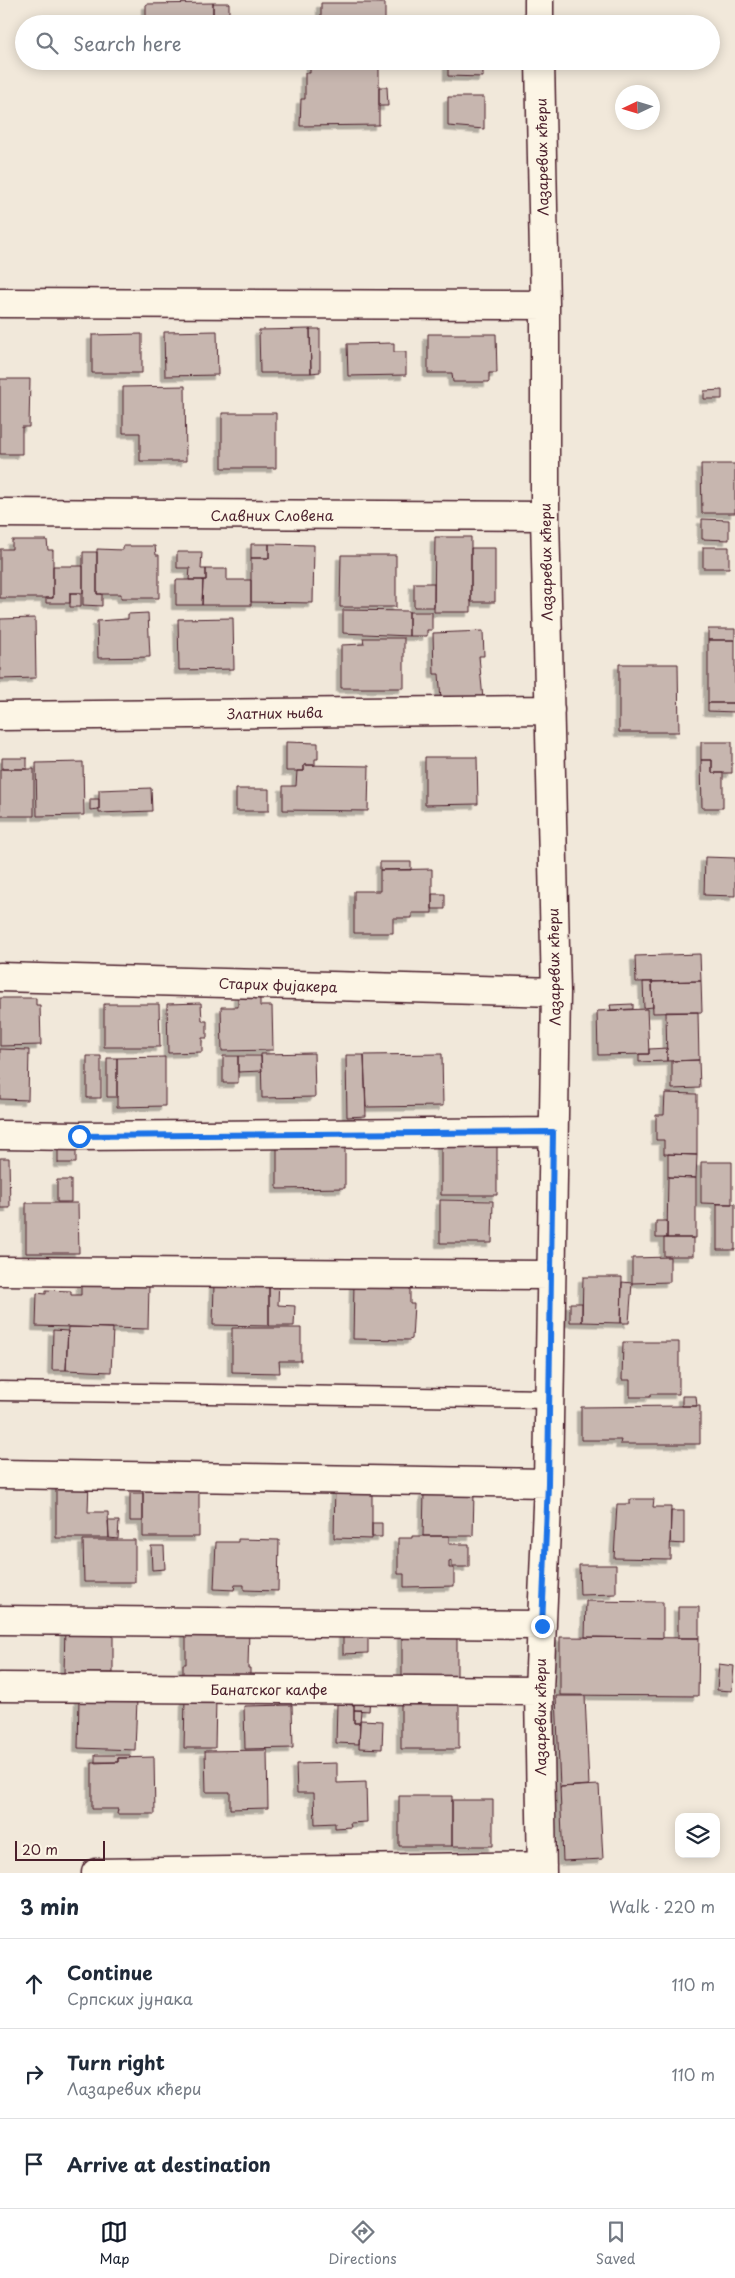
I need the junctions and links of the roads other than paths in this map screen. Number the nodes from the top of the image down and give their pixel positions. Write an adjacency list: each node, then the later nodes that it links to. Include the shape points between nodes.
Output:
1 (539, 0): 2 (street)
2 (539, 15)
3 (540, 70): 5 (street, Лазаревих кћери)
4 (0, 303): 5 (street)
5 (545, 305): 7 (street, Лазаревих кћери)
6 (0, 513): 7 (street, Славних Словена)
7 (545, 516): 8 (street, Лазаревих кћери)
8 (550, 710): 9 (street, Златних њива); 11 (street, Лазаревих кћери)
9 (0, 716)
10 (0, 977): 11 (street, Старих фијакера)
11 (556, 992): 12 (street, Лазаревих кћери)
12 (553, 1132): 13 (street); 15 (street, Лазаревих кћери)
13 (0, 1135)
14 (0, 1271): 15 (street)
15 (551, 1275): 17 (street, Лазаревих кћери)
16 (0, 1391): 17 (lane)
17 (550, 1399): 19 (street, Лазаревих кћери)
18 (0, 1474): 19 (street)
19 (548, 1483): 21 (street, Лазаревих кћери)
20 (0, 1620): 21 (street)
21 (542, 1626): 23 (street, Лазаревих кћери)
22 (0, 1687): 23 (street, Банатског калфе)
23 (539, 1691): 24 (street, Лазаревих кћери)
24 (542, 1870): 25 (street)
25 (96, 1873)

